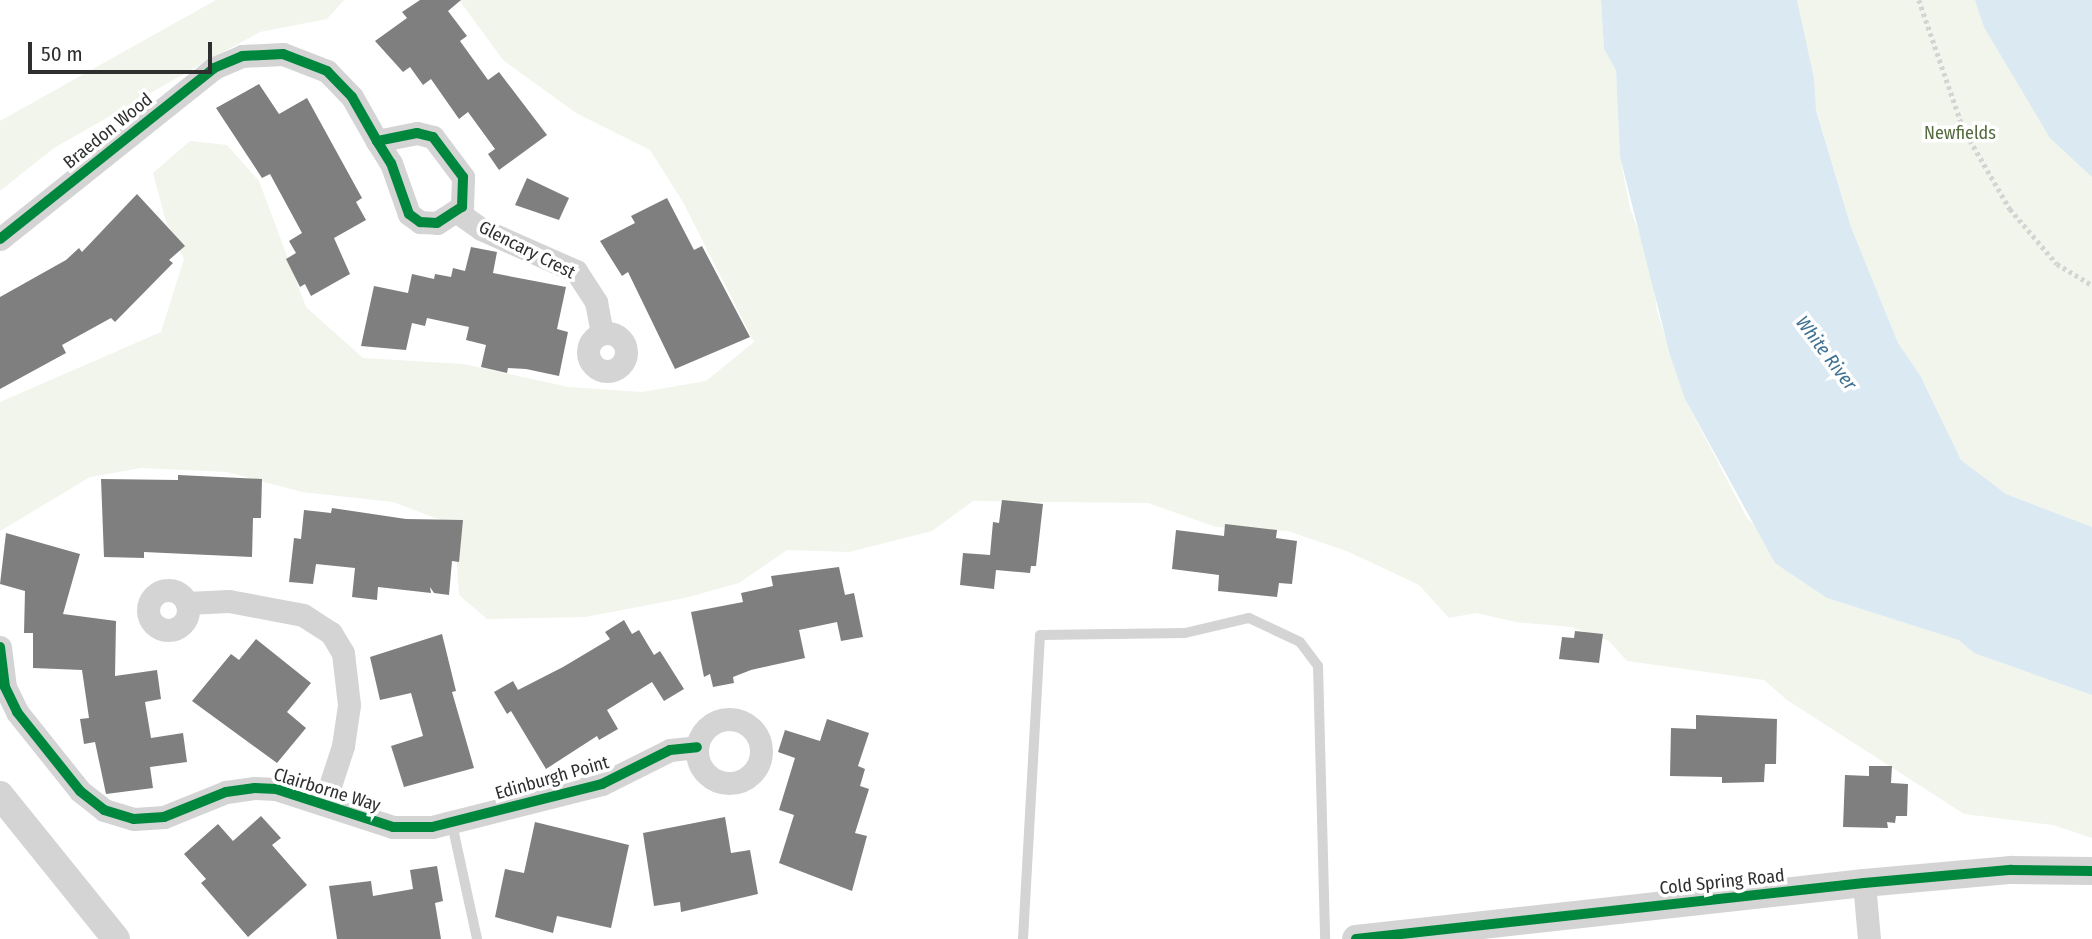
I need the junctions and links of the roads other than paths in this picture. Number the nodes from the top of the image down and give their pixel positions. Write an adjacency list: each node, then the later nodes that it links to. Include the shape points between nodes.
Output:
1 (377, 141): 2 (street, via 394,170 409,214 420,222 437,223); 2 (street, Glencary Crest, via 417,133 433,137 463,177 466,198); 3 (street, Braedon Wood, via 336,78 306,60 283,54 242,56 214,68)
2 (457, 212): 4 (street, Glencary Crest, via 481,229 576,271 596,302)
3 (0, 239)
4 (602, 333)
5 (187, 603): 9 (street, via 229,601 303,615 321,624 336,641 343,653 349,705 343,746)
6 (0, 647): 9 (street, Clairborne Way, via 5,687 17,712 80,791 104,810 134,819 155,819 226,792 255,788)
7 (697, 747): 10 (street, Edinburgh Point, via 670,750 602,784)
8 (0, 795): 13 (street)
9 (324, 804): 10 (street, Clairborne Way, via 393,827)
10 (452, 824): 14 (lane)
11 (2092, 871): 12 (street, Cold Spring Road, via 2011,870)
12 (1864, 883): 17 (street, Cold Spring Road); 18 (street)
13 (116, 939)
14 (477, 939)
15 (1023, 939): 16 (lane, via 1040,635 1185,634 1249,618 1300,642 1318,666)
16 (1325, 939)
17 (1356, 939)
18 (1869, 939)

